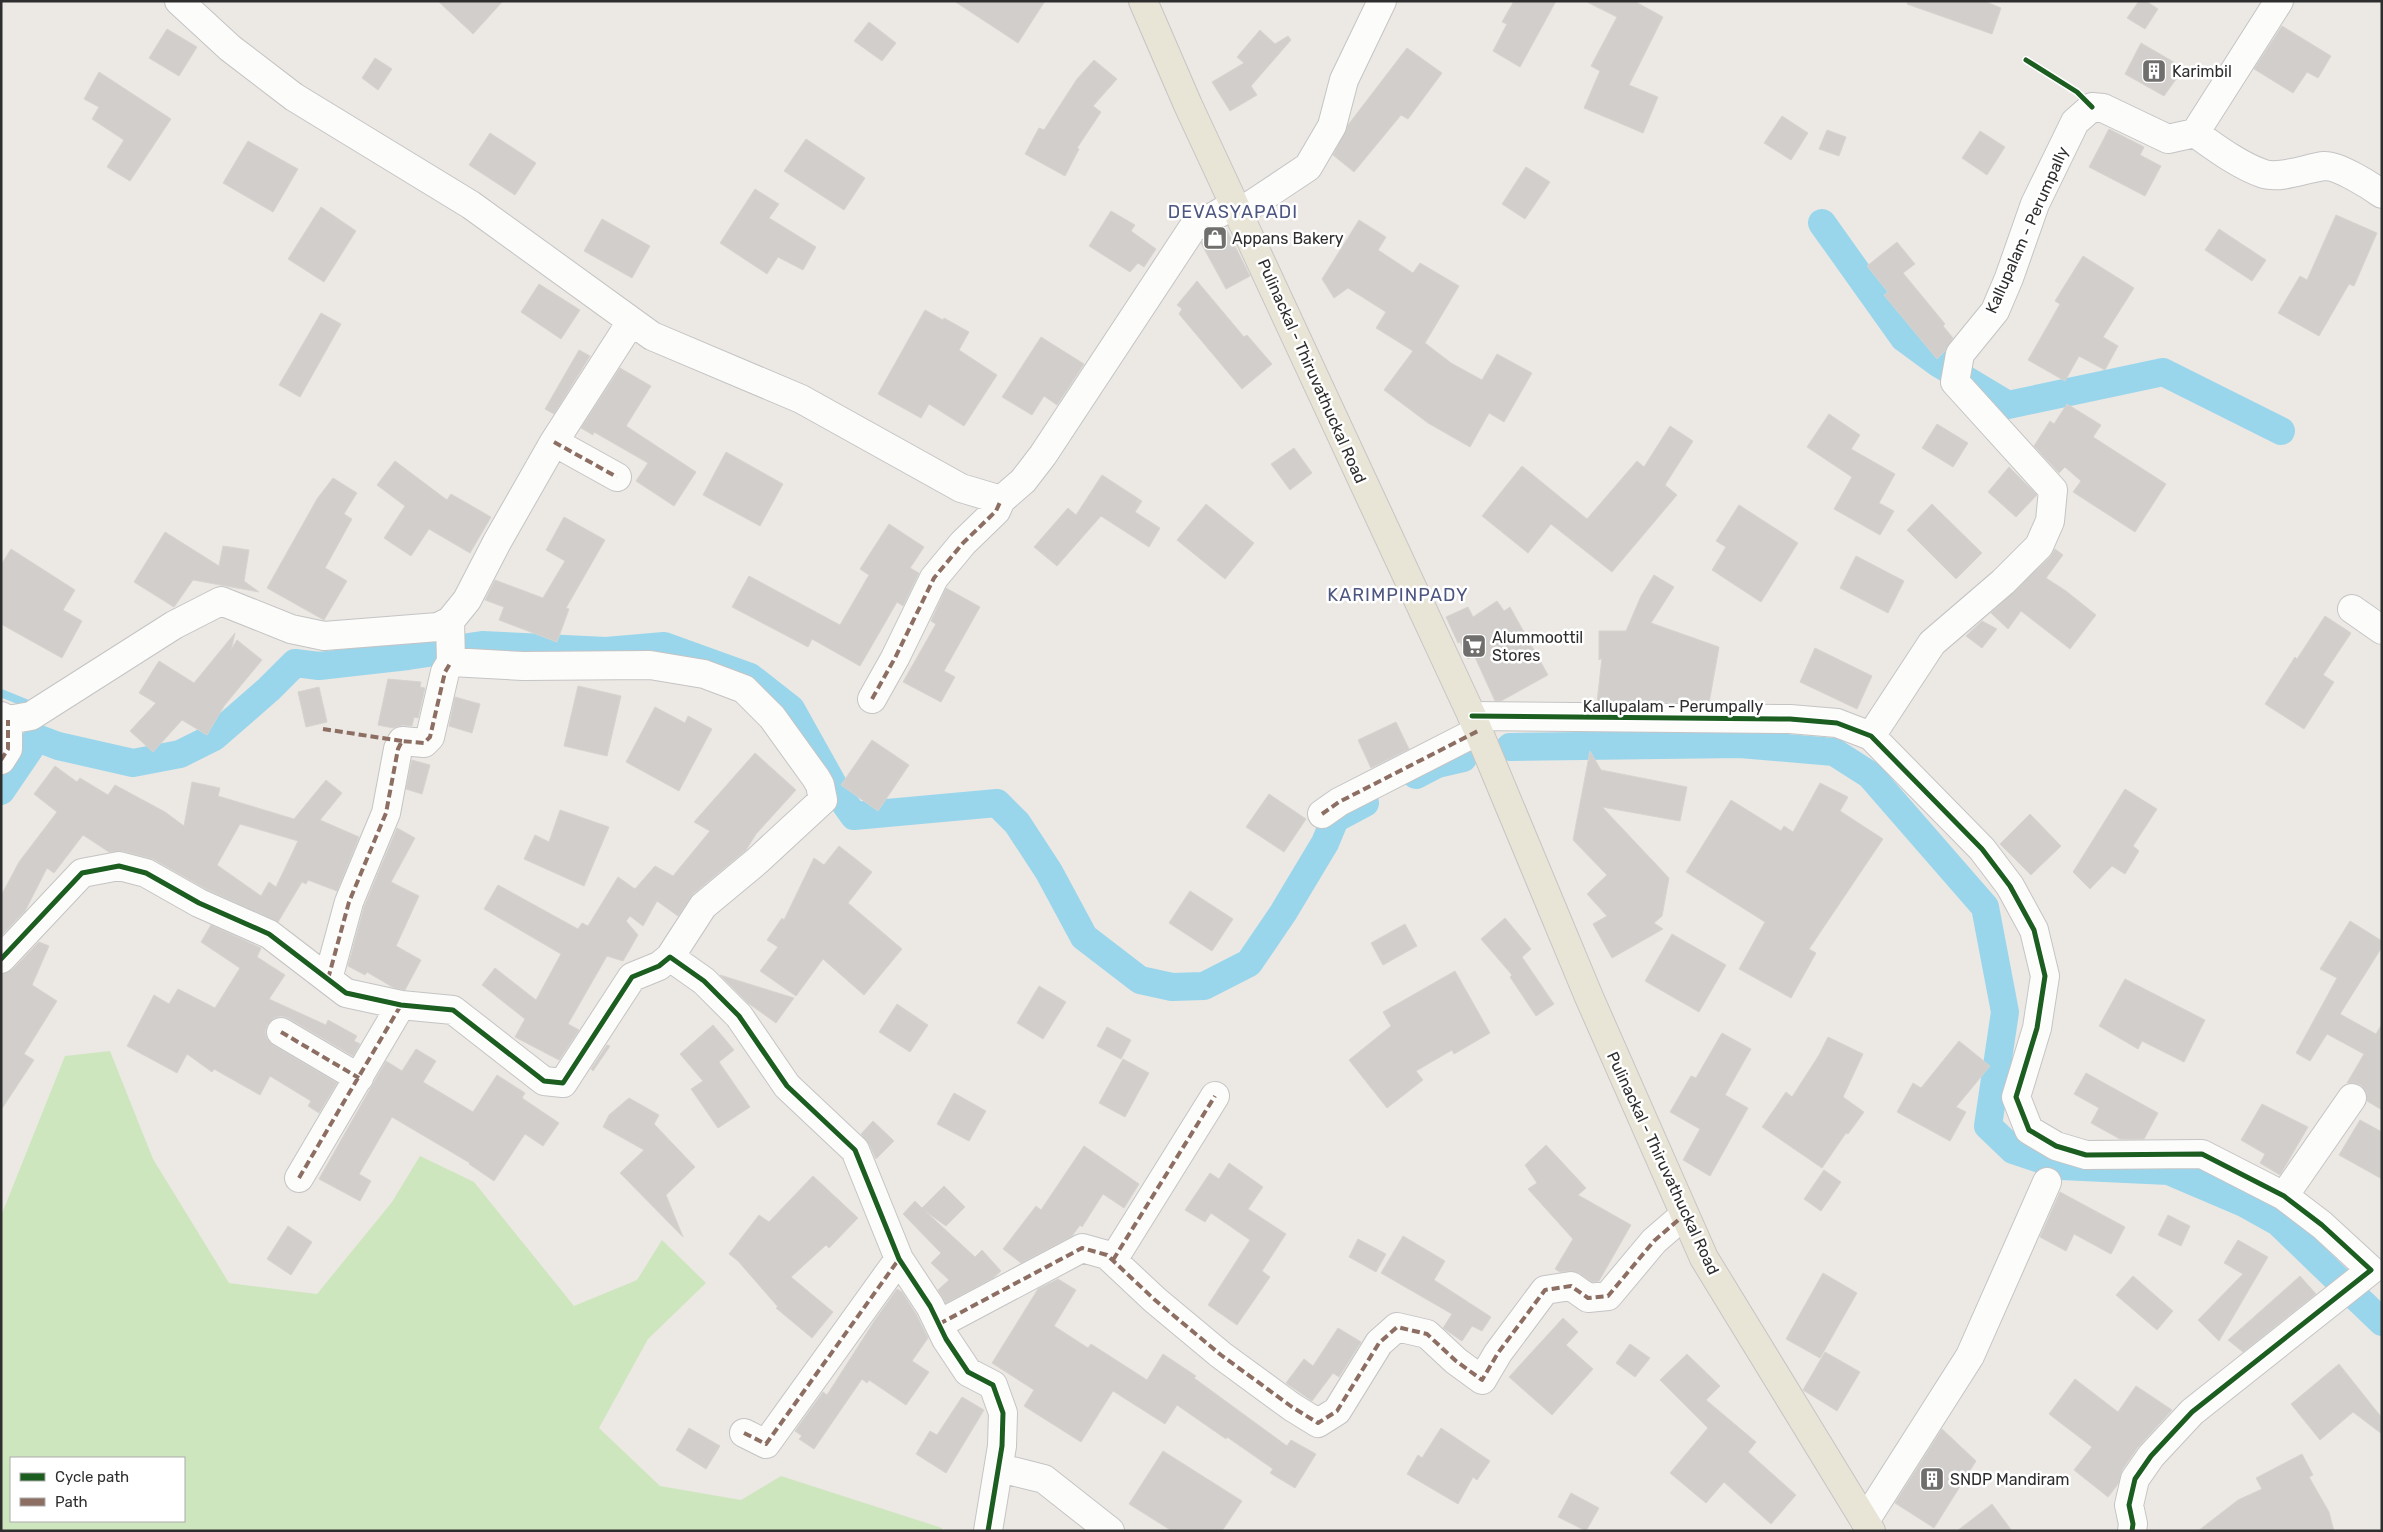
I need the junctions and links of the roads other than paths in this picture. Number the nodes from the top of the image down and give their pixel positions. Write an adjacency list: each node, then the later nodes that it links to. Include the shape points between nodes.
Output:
1 (179, 1): 8 (street, via 230,48 294,97 471,205)
2 (1143, 1): 7 (main road, Pulinackal - Thiruvathuckal Road)
3 (1382, 1): 7 (street, via 1344,80 1332,126 1308,167)
4 (2279, 1): 5 (street)
5 (2195, 133): 6 (street, via 2266,175 2294,173 2326,165 2364,181); 19 (street, Kallupalam - Perumpally, via 2168,139 2103,108 2092,107 2075,122 2035,204 1995,311 1960,354 1955,382 2053,490 2050,521 2039,546 2003,582 1932,642)
6 (2382, 194)
7 (1237, 208): 11 (street, via 1192,229 1043,455 1023,481); 18 (main road, Pulinackal - Thiruvathuckal Road)
8 (631, 322): 9 (street); 11 (street, via 652,336 801,399 961,488)
9 (554, 442): 10 (street); 13 (street, via 468,600)
10 (617, 477)
11 (1001, 500): 16 (street, via 996,511 963,542 934,578)
12 (2352, 609): 14 (street)
13 (450, 621): 15 (street); 17 (street, via 438,627 324,636 291,629 221,601 174,625 62,698)
14 (2382, 630)
15 (450, 659): 22 (street, via 523,666 650,665 704,674 744,689 772,717 816,778 823,800 703,906); 24 (street, via 430,737 424,743 402,742 398,749 386,813 349,902)
16 (872, 699)
17 (14, 717): 20 (street, via 8,749)
18 (1477, 729): 19 (street, Kallupalam - Perumpally, via 1790,719 1837,723); 21 (street, via 1338,802); 33 (main road, Pulinackal - Thiruvathuckal Road)
19 (1871, 736): 32 (street, via 1982,849 2010,886 2034,930 2046,976 2037,1028 2016,1097 2029,1130 2056,1146 2086,1155 2202,1154)
20 (1, 760)
21 (1322, 814)
22 (670, 957): 25 (street, via 659,966 632,977 563,1082 544,1081 454,1010); 34 (street, via 704,981 739,1016 787,1086 856,1150)
23 (1, 959): 24 (street, via 82,873 119,866 146,873 199,903 269,934)
24 (328, 979): 25 (street, via 346,993)
25 (401, 1005): 27 (street)
26 (281, 1032): 27 (street)
27 (359, 1078): 30 (street)
28 (1215, 1096): 35 (street)
29 (2352, 1098): 32 (street)
30 (299, 1178)
31 (2047, 1182): 39 (street, via 1970,1356)
32 (2284, 1196): 42 (street, via 2322,1225 2371,1270 2192,1412 2150,1456 2135,1479 2128,1505)
33 (1684, 1215): 35 (street, via 1654,1241 1608,1296 1588,1298 1571,1286 1545,1290 1482,1380 1427,1334 1397,1327 1379,1343 1337,1411 1318,1423 1221,1355); 39 (main road, Pulinackal - Thiruvathuckal Road, via 1727,1298)
34 (899, 1259): 36 (street); 37 (street, via 766,1444)
35 (1113, 1260): 36 (street, via 1082,1248)
36 (939, 1324): 38 (street, via 968,1372 993,1385 1003,1413)
37 (744, 1433)
38 (1000, 1468): 40 (street); 41 (street, via 1044,1479)
39 (1868, 1526)
40 (988, 1531)
41 (1110, 1531)
42 (2132, 1531)

